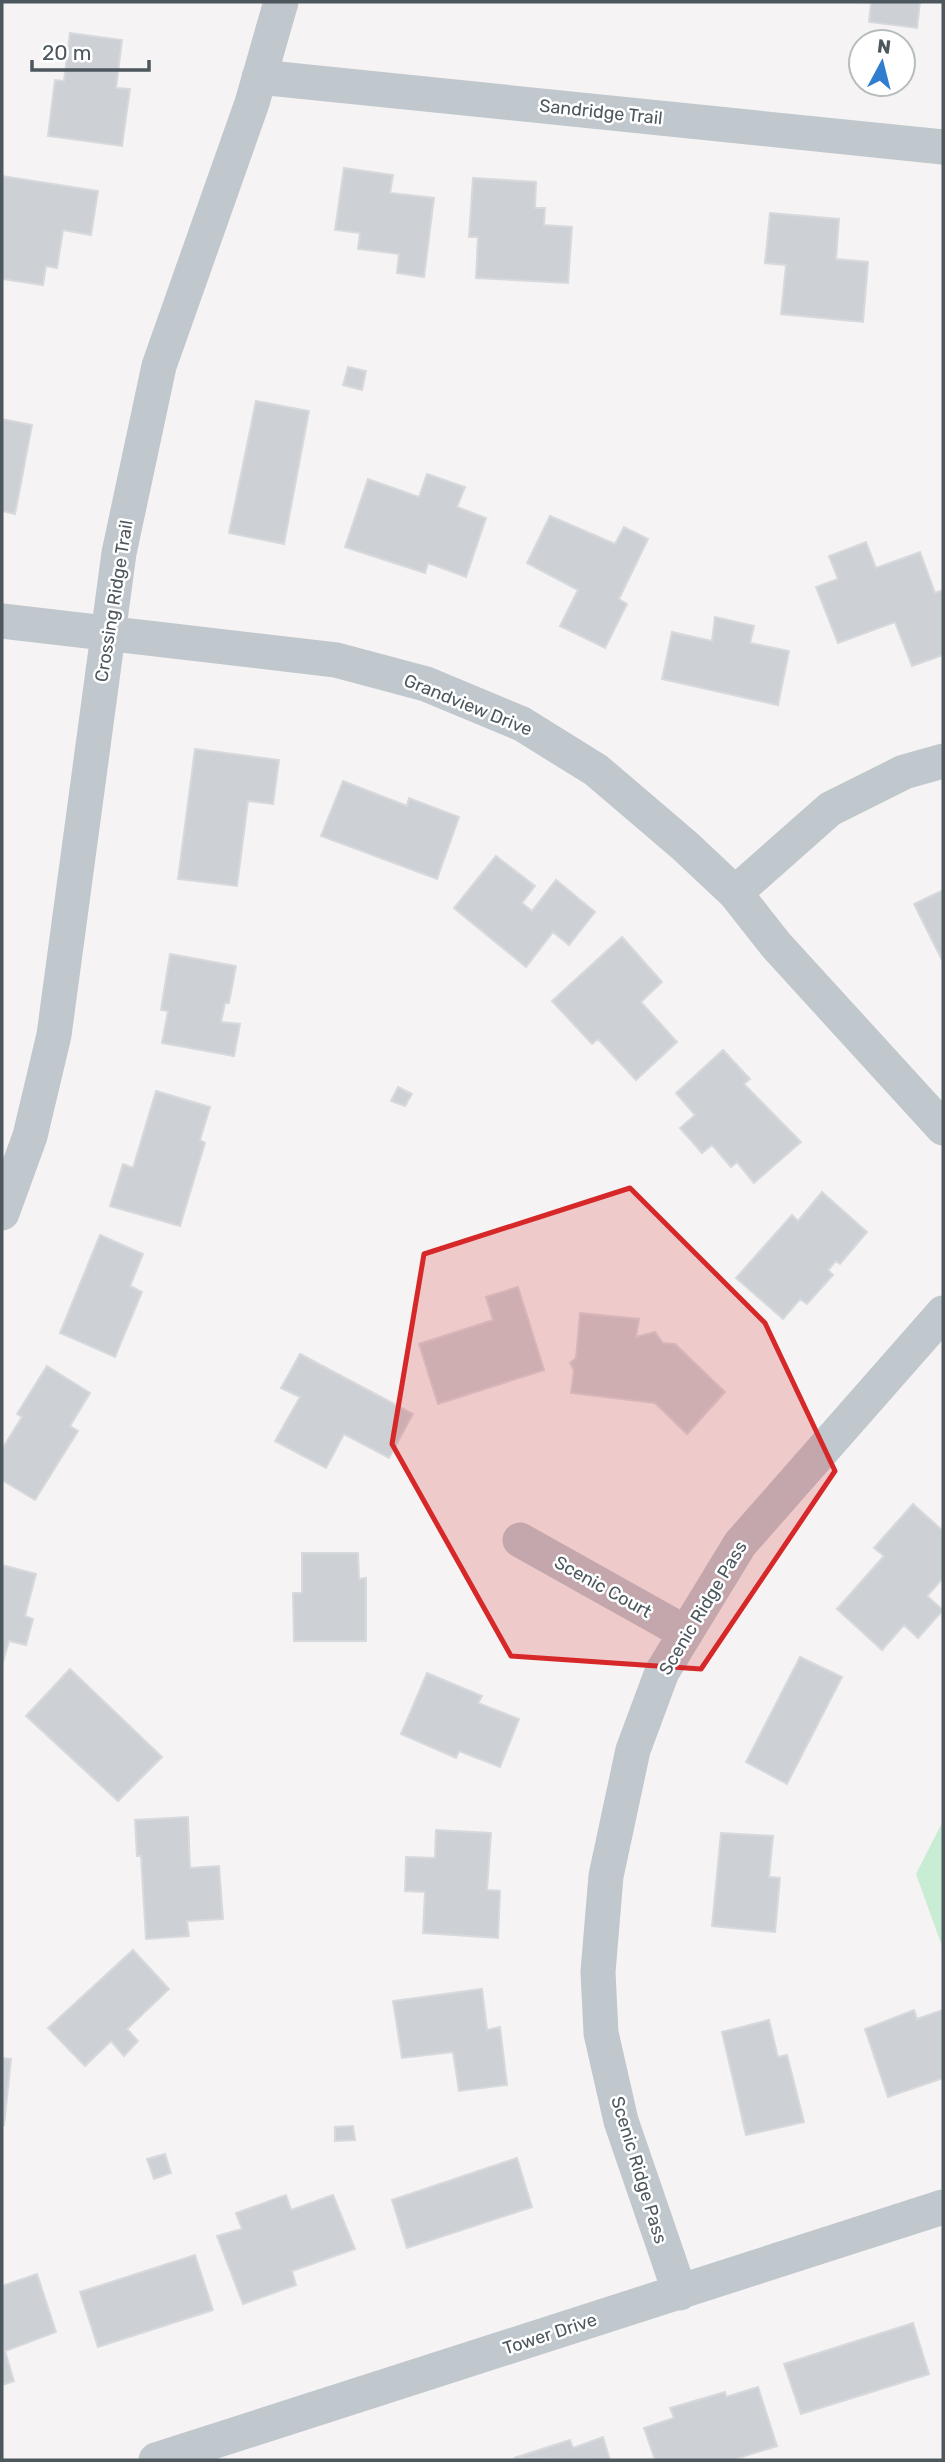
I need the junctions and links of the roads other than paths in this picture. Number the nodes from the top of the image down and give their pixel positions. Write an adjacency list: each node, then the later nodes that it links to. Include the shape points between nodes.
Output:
1 (281, 2): 2 (street, Crossing Ridge Trail)
2 (260, 77): 3 (street, Sandridge Trail); 5 (street, Crossing Ridge Trail, via 159,366 119,553)
3 (943, 147)
4 (2, 621): 5 (street, Grandview Drive)
5 (107, 635): 7 (street, Grandview Drive, via 336,660 426,684 522,724 596,770); 9 (street, Crossing Ridge Trail, via 54,1035 30,1136)
6 (943, 761): 7 (street, via 904,772 830,809)
7 (735, 893): 8 (street, Grandview Drive, via 776,945)
8 (943, 1128)
9 (2, 1213)
10 (943, 1313): 12 (street, Scenic Ridge Pass, via 740,1544)
11 (520, 1540): 12 (street, Scenic Court)
12 (686, 1633): 14 (street, Scenic Ridge Pass, via 662,1672 633,1750 606,1876 598,1972 601,2033 621,2121)
13 (943, 2207): 14 (street, Tower Drive)
14 (680, 2293): 15 (street, Tower Drive)
15 (156, 2460)

